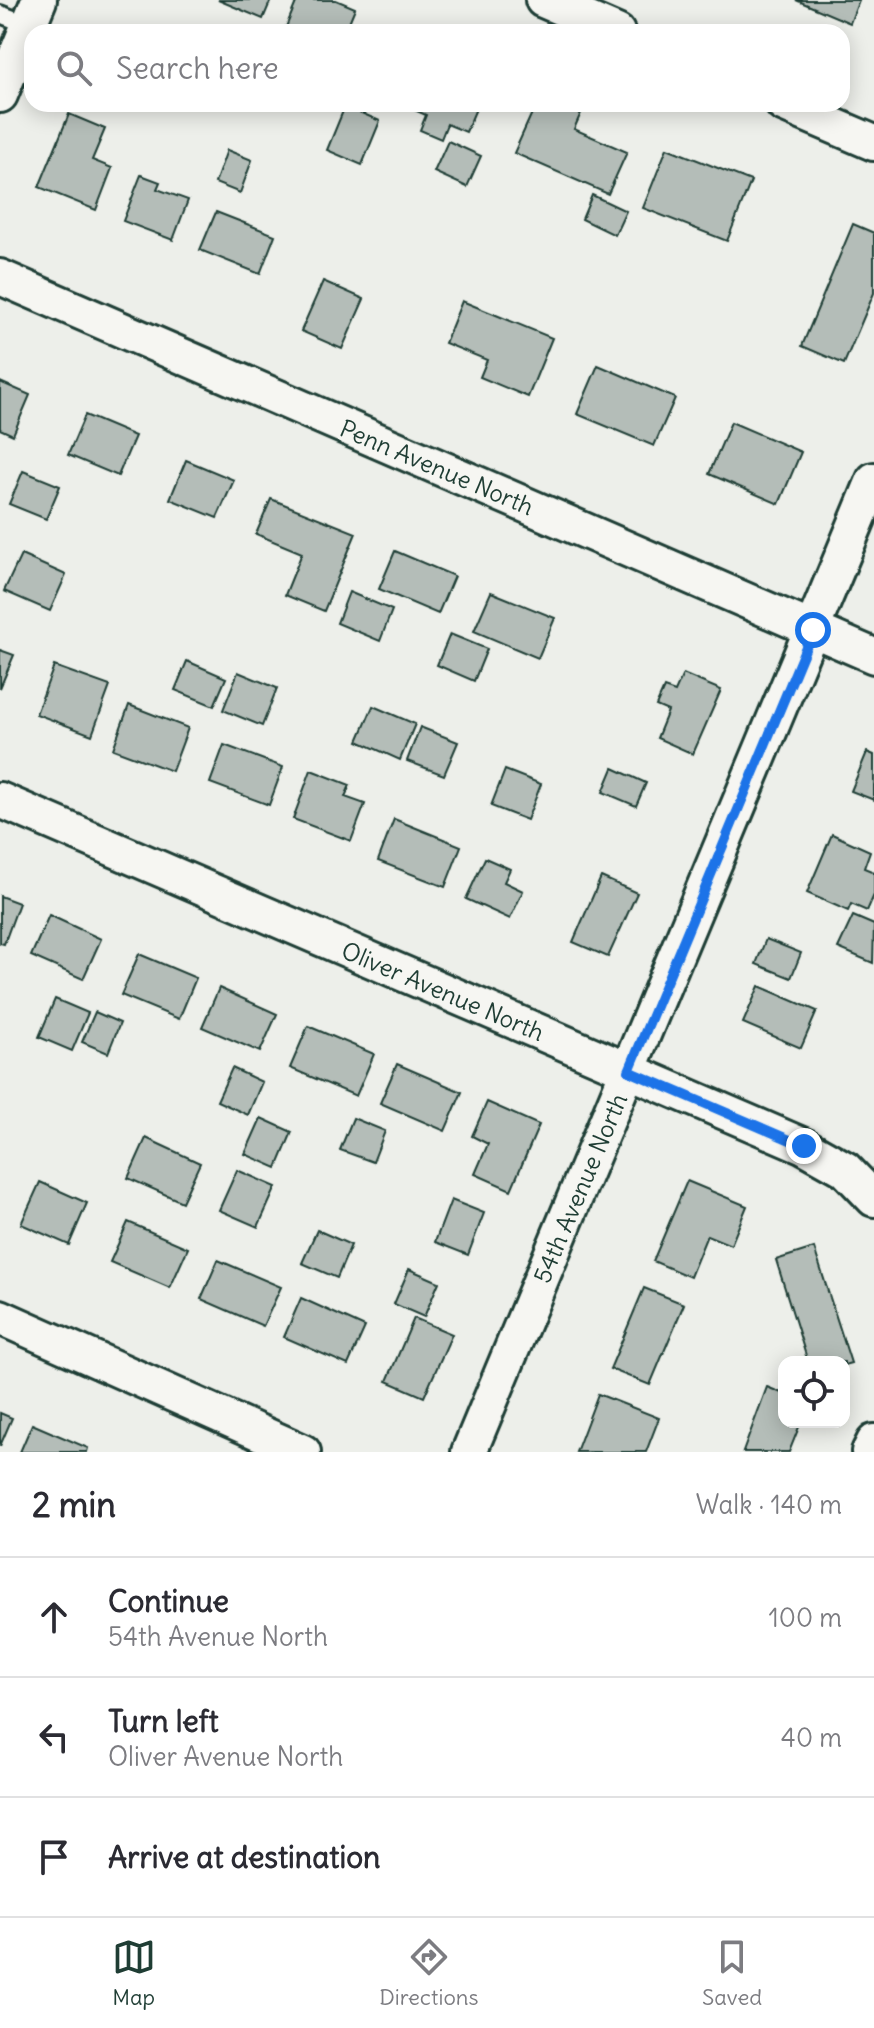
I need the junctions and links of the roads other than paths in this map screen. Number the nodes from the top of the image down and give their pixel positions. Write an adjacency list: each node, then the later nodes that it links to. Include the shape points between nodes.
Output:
1 (543, 0): 3 (street)
2 (23, 13): 4 (street)
3 (598, 24)
4 (0, 95)
5 (802, 112): 6 (street)
6 (874, 143)
7 (0, 277): 9 (street, Penn Avenue North)
8 (874, 480): 9 (street, 54th Avenue North)
9 (813, 630): 10 (street, Penn Avenue North); 12 (street, 54th Avenue North)
10 (874, 656)
11 (0, 800): 12 (street, Oliver Avenue North)
12 (629, 1071): 13 (street, Oliver Avenue North, via 804,1146 845,1169); 17 (street, 54th Avenue North)
13 (874, 1199)
14 (0, 1317): 16 (street)
15 (874, 1442): 18 (street)
16 (303, 1452)
17 (469, 1452)
18 (869, 1452)

